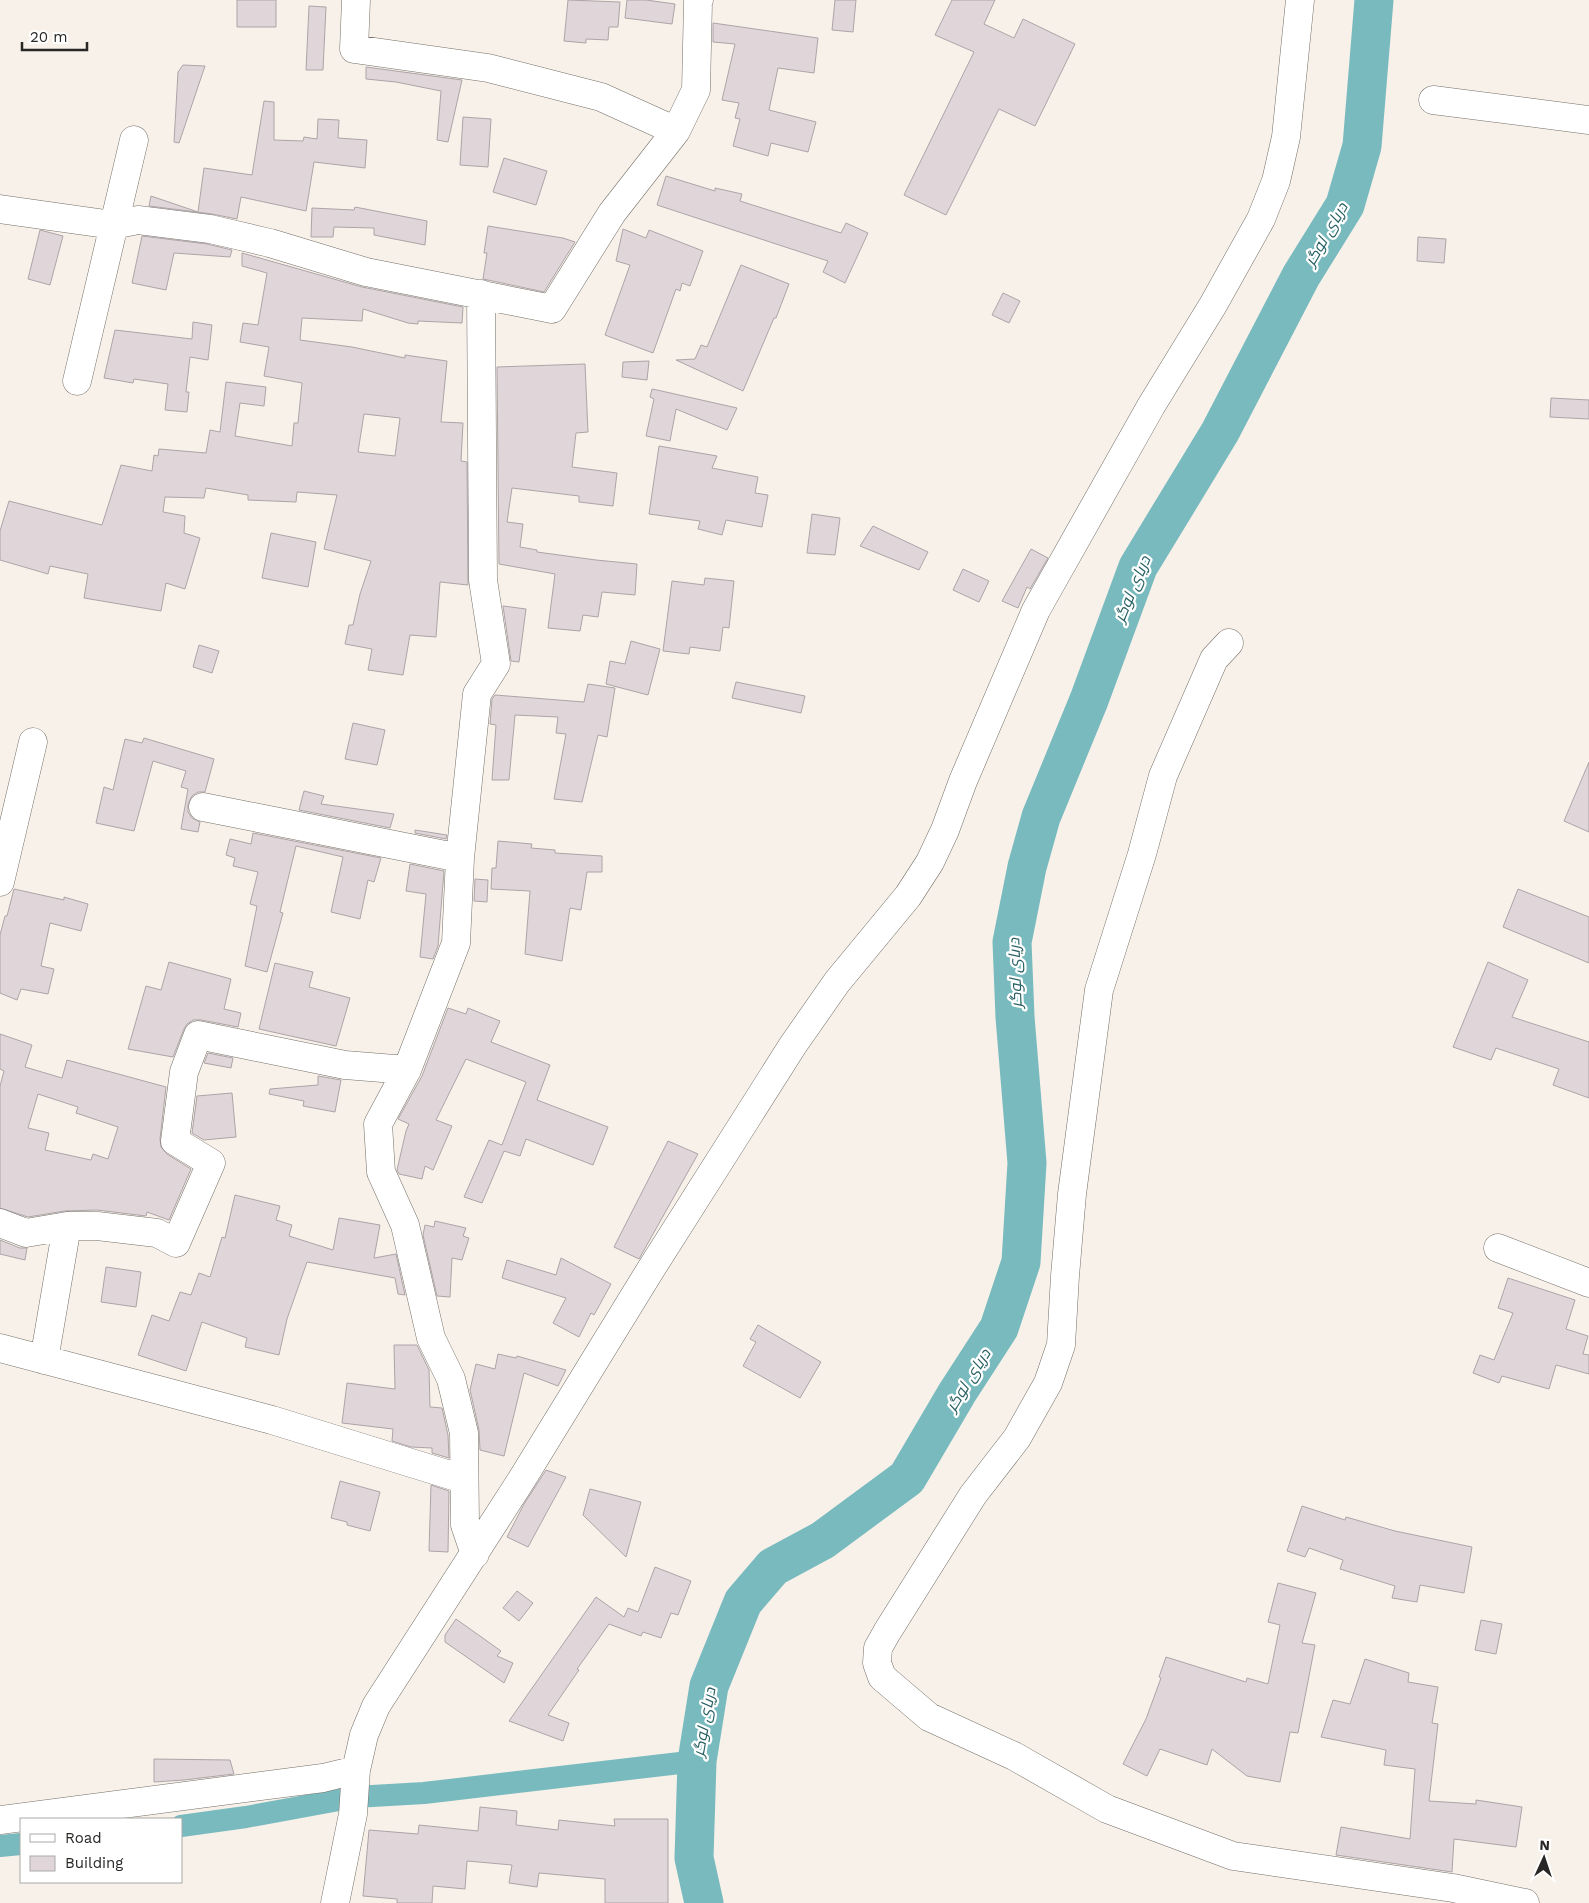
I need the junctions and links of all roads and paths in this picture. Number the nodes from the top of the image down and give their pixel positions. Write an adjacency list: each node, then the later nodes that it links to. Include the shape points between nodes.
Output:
1 (356, 0): 6 (street, via 354,48 498,70 601,97)
2 (699, 0): 6 (street, via 696,90)
3 (1300, 0): 25 (street, via 1286,137 1276,181 1261,219 1036,610 930,862 908,896 837,982 793,1045)
4 (1432, 100): 5 (street)
5 (1589, 120)
6 (676, 131): 10 (street, via 612,213 552,309)
7 (134, 140): 9 (street)
8 (0, 209): 9 (street)
9 (113, 225): 10 (street, via 138,220 210,229 366,272); 11 (street)
10 (482, 294): 15 (street, via 483,580 496,664 477,694)
11 (77, 381)
12 (1229, 643): 29 (street, via 1214,659 1163,776 1099,990 1072,1194 1061,1345 1048,1383 1017,1438 973,1494 887,1632 878,1648 877,1662 882,1677 929,1717 1014,1756 1107,1809 1233,1856 1453,1888)
13 (33, 742): 16 (street)
14 (204, 808): 15 (street)
15 (460, 858): 17 (street, via 456,943)
16 (0, 882)
17 (407, 1070): 19 (street, via 345,1065 198,1035 184,1072 175,1141 211,1163 176,1243 156,1233); 24 (street, via 378,1124 381,1172 405,1225 431,1338 451,1379 464,1433)
18 (0, 1223): 19 (street, via 26,1233)
19 (67, 1226): 23 (street)
20 (1498, 1248): 21 (street)
21 (1589, 1283)
22 (0, 1348): 23 (street)
23 (44, 1360): 24 (street, via 272,1420)
24 (464, 1479): 25 (street, via 465,1525)
25 (475, 1554): 26 (street, via 376,1706 364,1735)
26 (355, 1776): 27 (street); 28 (street, via 354,1814)
27 (0, 1820)
28 (335, 1903)
29 (1525, 1903)

